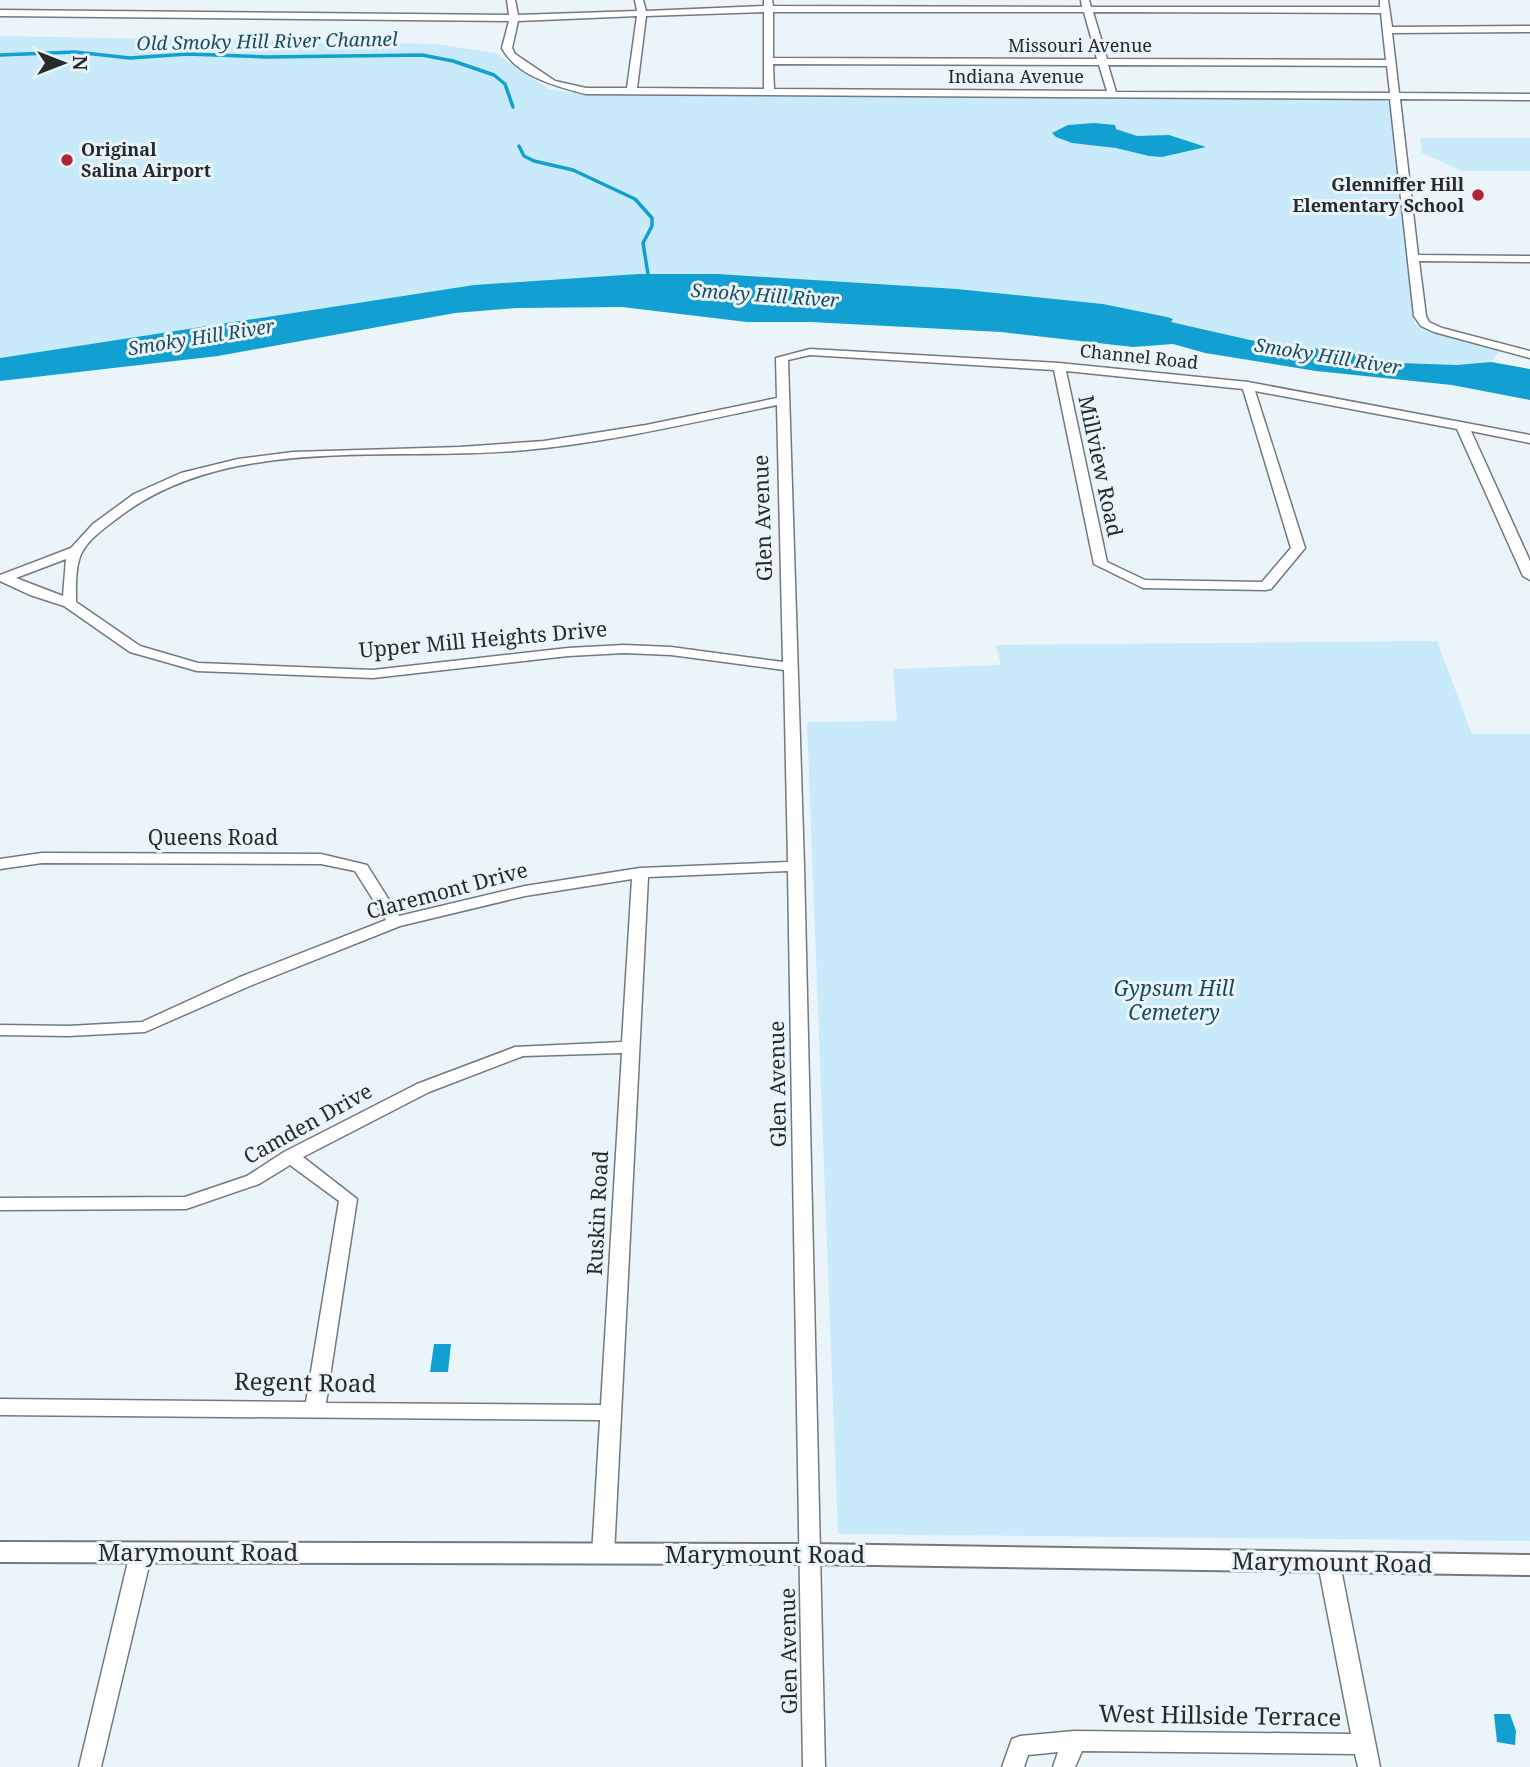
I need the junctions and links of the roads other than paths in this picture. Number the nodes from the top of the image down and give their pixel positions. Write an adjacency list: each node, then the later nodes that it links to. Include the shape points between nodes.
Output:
1 (98, 0): 8 (street)
2 (511, 0): 10 (street)
3 (639, 0): 9 (street)
4 (768, 4): 5 (street); 9 (street); 13 (street)
5 (1086, 5): 6 (street); 14 (street)
6 (1384, 5): 12 (street)
7 (0, 13): 8 (street)
8 (89, 14): 10 (street, via 368,12)
9 (642, 14): 10 (street); 16 (street)
10 (514, 18): 16 (street, Indiana Avenue, via 510,56 552,83 567,88)
11 (1530, 29): 12 (street)
12 (1389, 30): 15 (street)
13 (769, 61): 14 (street, Missouri Avenue); 17 (street)
14 (1103, 62): 15 (street, Missouri Avenue); 18 (street)
15 (1391, 63): 19 (street)
16 (632, 90): 17 (street, Indiana Avenue)
17 (769, 92): 18 (street, Indiana Avenue)
18 (1112, 93): 19 (street, Indiana Avenue)
19 (1396, 96): 20 (street, Indiana Avenue); 21 (street)
20 (1530, 97)
21 (1413, 258): 22 (street); 23 (street, via 1425,324)
22 (1530, 258)
23 (1530, 355)
24 (1059, 367): 25 (street, Channel Road); 25 (street, Millview Road, via 1101,564 1143,584 1266,586 1298,548); 26 (street, Channel Road, via 810,352 782,358)
25 (1248, 386): 27 (street, Channel Road)
26 (781, 401): 29 (street, Upper Mill Heights Drive, via 603,437 523,446 270,457 232,464 178,478 139,495 112,513); 33 (street, Glen Avenue)
27 (1462, 426): 28 (street, Channel Road); 30 (street)
28 (1530, 439)
29 (76, 551): 31 (street, Upper Mill Heights Drive); 32 (street)
30 (1530, 576)
31 (3, 578): 32 (street, Upper Mill Heights Drive)
32 (69, 603): 33 (street, Upper Mill Heights Drive, via 135,649 206,668 373,674 624,649)
33 (790, 667): 35 (street, Glen Avenue)
34 (0, 864): 37 (street, Queens Road, via 42,858 321,859 361,868)
35 (796, 866): 36 (street, Claremont Drive); 47 (street, Glen Avenue)
36 (640, 873): 37 (street, Claremont Drive, via 525,891); 39 (street, Ruskin Road)
37 (395, 922): 38 (street, Claremont Drive, via 145,1027)
38 (0, 1030)
39 (630, 1047): 40 (street, Camden Drive, via 521,1051 423,1088); 44 (street, Ruskin Road)
40 (290, 1156): 41 (street, Camden Drive, via 253,1180 186,1203); 43 (street, via 348,1199)
41 (0, 1204)
42 (0, 1407): 43 (street, Regent Road)
43 (315, 1409): 44 (street, Regent Road)
44 (609, 1413): 48 (street, Ruskin Road)
45 (0, 1552): 46 (street, Marymount Road)
46 (141, 1553): 48 (street, Marymount Road); 53 (street)
47 (811, 1554): 48 (street, Marymount Road); 49 (street, Marymount Road); 54 (street, Glen Avenue)
48 (603, 1555)
49 (1329, 1563): 50 (street, Marymount Road); 52 (street)
50 (1530, 1565)
51 (1074, 1741): 52 (street, West Hillside Terrace); 55 (street, West Hillside Terrace, via 1020,1746); 56 (street, West Hillside Terrace)
52 (1364, 1744): 57 (street)
53 (90, 1767)
54 (814, 1767)
55 (1013, 1767)
56 (1064, 1767)
57 (1369, 1767)

